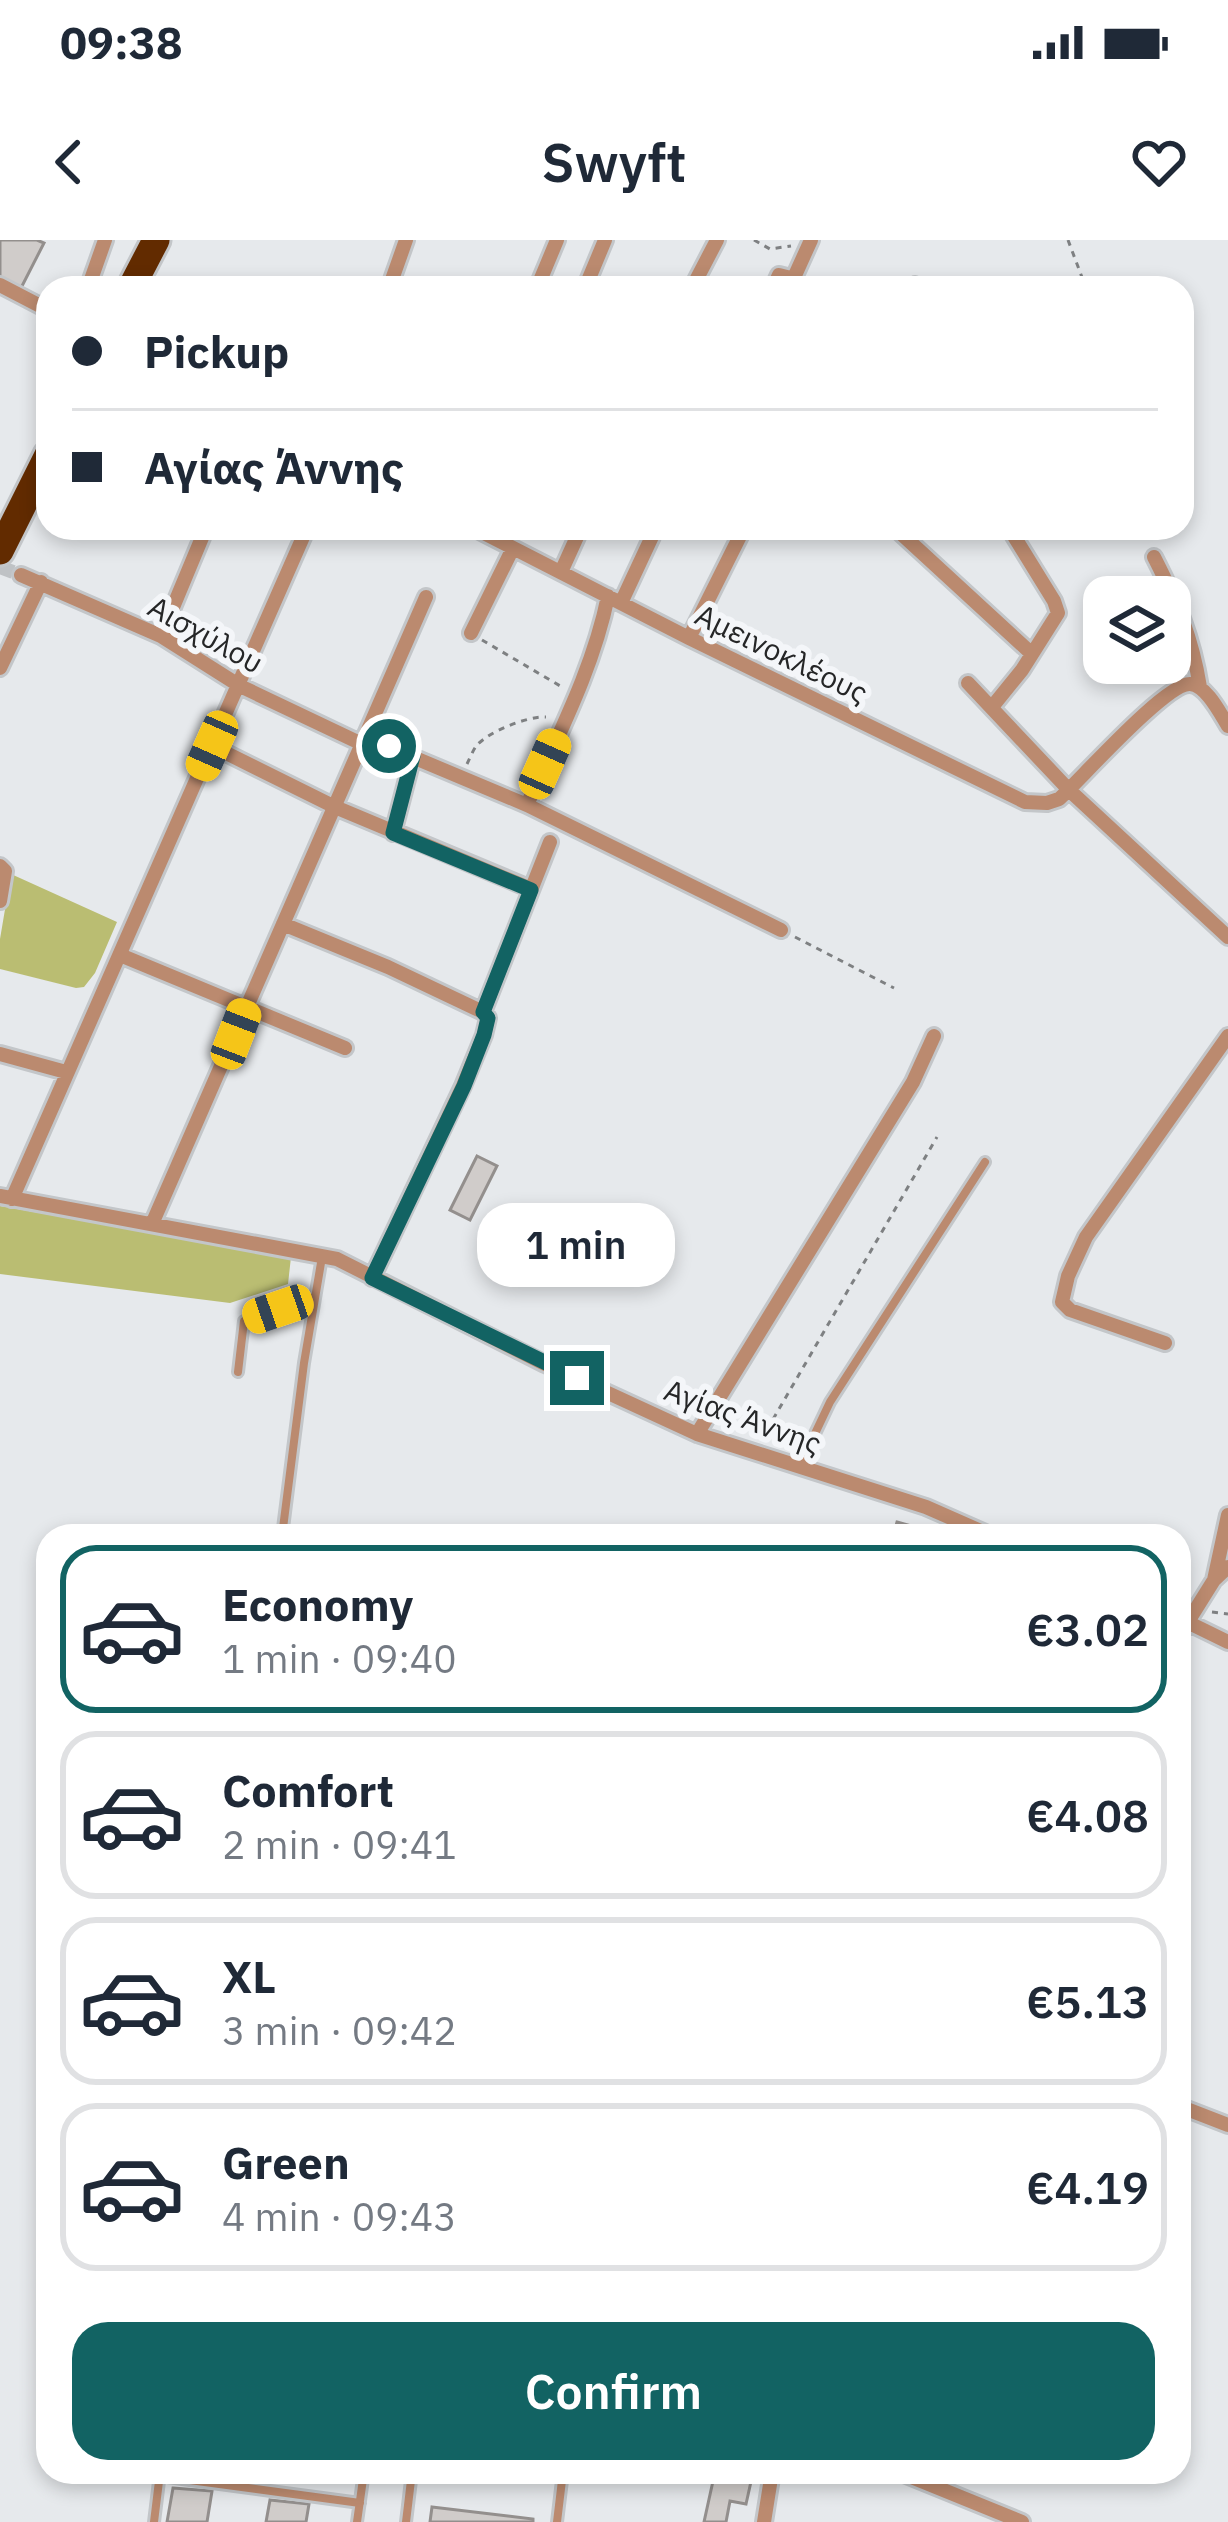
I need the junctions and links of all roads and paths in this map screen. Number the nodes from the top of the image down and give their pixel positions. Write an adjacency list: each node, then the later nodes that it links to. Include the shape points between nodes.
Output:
1 (105, 240): 10 (street)
2 (156, 240): 11 (highway)
3 (406, 240): 12 (street)
4 (557, 240): 13 (street)
5 (605, 240): 14 (street)
6 (717, 240): 15 (street)
7 (754, 240): 9 (path, via 770,250)
8 (1068, 240): 17 (path)
9 (810, 242): 16 (street)
10 (92, 276)
11 (137, 276)
12 (393, 276)
13 (541, 276)
14 (590, 276)
15 (698, 276)
16 (790, 276)
17 (1082, 276)
18 (0, 285): 19 (street)
19 (36, 304)
20 (36, 499): 29 (highway)
21 (201, 540): 38 (street)
22 (303, 540): 43 (street)
23 (499, 540): 30 (street, Αμεινοκλέους)
24 (576, 540): 32 (street)
25 (649, 540): 36 (street)
26 (738, 540): 39 (street)
27 (908, 540): 40 (street)
28 (1016, 540): 40 (street, via 1058,613)
29 (2, 546)
30 (513, 548): 32 (street, Αμεινοκλέους); 37 (street)
31 (1154, 557): 44 (street, via 1193,645)
32 (561, 572): 36 (street, Αμεινοκλέους)
33 (21, 575): 34 (street, Αισχύλου)
34 (41, 582): 38 (street, Αισχύλου); 41 (street)
35 (426, 597): 49 (street)
36 (614, 600): 39 (street, Αμεινοκλέους); 45 (street)
37 (471, 633): 45 (path, via 545,675)
38 (161, 636): 43 (street, Αισχύλου)
39 (689, 638): 53 (street, Αμεινοκλέους, via 1025,802 1047,803)
40 (1033, 654): 46 (street)
41 (0, 668)
42 (968, 683): 46 (street)
43 (240, 686): 49 (street, Αισχύλου); 50 (street)
44 (1200, 687): 48 (street); 53 (street, via 1180,686 1148,711)
45 (573, 703): 47 (street)
46 (992, 707): 53 (street)
47 (563, 724): 52 (path, via 532,716 487,738); 54 (street)
48 (1228, 726)
49 (364, 740): 51 (street, Αισχύλου); 55 (street)
50 (212, 746): 55 (street); 64 (street)
51 (413, 756): 52 (street, Αισχύλου); 56 (street)
52 (465, 778): 54 (street, Αισχύλου)
53 (1069, 790): 63 (street)
54 (526, 806): 62 (street, Αισχύλου)
55 (335, 807): 56 (street); 61 (street)
56 (393, 833): 59 (street)
57 (550, 842): 59 (street)
58 (0, 866): 60 (street)
59 (531, 890): 67 (street)
60 (0, 901)
61 (283, 924): 66 (street); 67 (street)
62 (781, 930): 65 (path)
63 (1228, 937)
64 (120, 955): 66 (street); 72 (street)
65 (895, 988)
66 (246, 1007): 70 (street); 76 (street)
67 (483, 1012): 78 (street, via 484,1035 464,1086)
68 (934, 1036): 82 (street, via 914,1082)
69 (1228, 1036): 80 (street, via 1085,1237 1062,1302)
70 (345, 1048)
71 (0, 1054): 72 (street)
72 (66, 1072): 75 (street)
73 (938, 1137): 83 (path)
74 (985, 1162): 84 (lane, via 830,1402)
75 (6, 1197): 76 (street, Αγίας Άννης)
76 (152, 1224): 77 (street, Αγίας Άννης)
77 (323, 1256): 78 (street, Αγίας Άννης); 79 (lane)
78 (372, 1278): 82 (street, Αγίας Άννης)
79 (314, 1297): 81 (lane, via 244,1321); 86 (lane)
80 (1165, 1343)
81 (238, 1372)
82 (698, 1434): 83 (street, Αγίας Άννης)
83 (754, 1452): 84 (street, Αγίας Άννης)
84 (800, 1466): 87 (street, Αγίας Άννης)
85 (1228, 1515): 89 (street)
86 (284, 1524)
87 (965, 1524)
88 (1228, 1567): 89 (street)
89 (1214, 1580): 90 (street)
90 (1191, 1610)
91 (1191, 1624): 92 (street)
92 (1228, 1642)
93 (1191, 2111): 94 (street)
94 (1228, 2125)
95 (159, 2484): 103 (lane)
96 (229, 2484): 102 (lane)
97 (362, 2484): 102 (lane)
98 (411, 2484): 105 (lane)
99 (561, 2484): 106 (lane)
100 (770, 2484): 107 (street)
101 (929, 2484): 108 (street)
102 (360, 2503): 104 (lane)
103 (154, 2522)
104 (357, 2522)
105 (406, 2522)
106 (557, 2522)
107 (764, 2522)
108 (1022, 2522)

